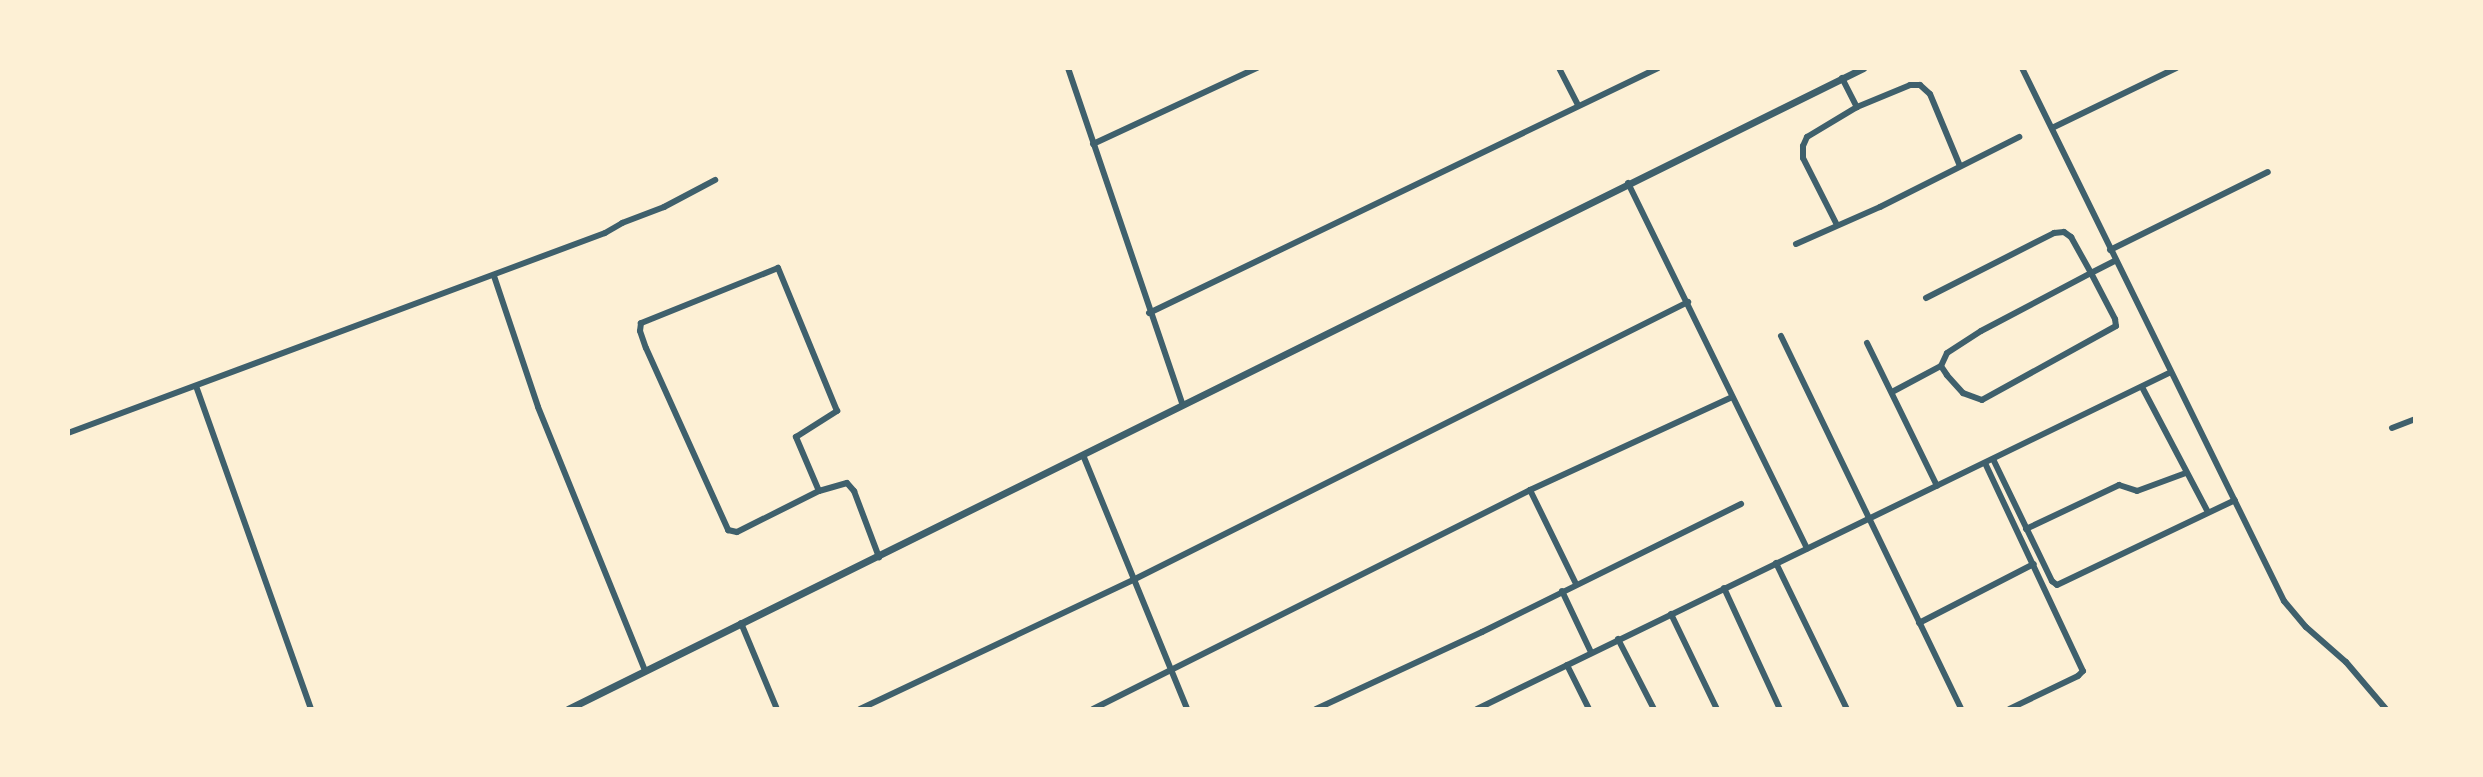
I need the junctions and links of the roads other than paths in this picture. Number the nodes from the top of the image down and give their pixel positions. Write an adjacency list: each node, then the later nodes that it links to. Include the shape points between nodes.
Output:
1 (1068, 68): 13 (street)
2 (1257, 68): 13 (street)
3 (1559, 68): 9 (street)
4 (1658, 68): 9 (street)
5 (1863, 68): 8 (street)
6 (2022, 68): 11 (street)
7 (2176, 68): 11 (street)
8 (1842, 78): 10 (street); 17 (street)
9 (1578, 105): 26 (street)
10 (1857, 107): 14 (street, via 1920,85 1930,94); 18 (street, via 1807,137 1803,146 1803,158)
11 (2052, 128): 20 (street)
12 (2019, 137): 14 (street)
13 (1093, 144): 26 (street)
14 (1961, 166): 18 (street)
15 (2267, 172): 20 (street)
16 (715, 180): 23 (street, via 664,208)
17 (1628, 183): 25 (street); 35 (street)
18 (1837, 225): 19 (street)
19 (1796, 244)
20 (2110, 250): 21 (street)
21 (2115, 261): 22 (street); 30 (street)
22 (2091, 273): 24 (street, via 2071,237 2061,232); 29 (street, via 1962,342 1947,353); 29 (street, via 2116,322 2110,331 1982,400 1963,393)
23 (494, 276): 31 (street); 65 (street, via 538,407)
24 (1926, 298)
25 (1688, 302): 34 (street); 55 (street)
26 (1149, 313): 35 (street)
27 (1781, 336): 49 (street)
28 (1867, 343): 33 (street)
29 (1941, 366): 33 (street)
30 (2169, 373): 32 (street); 46 (street)
31 (196, 386): 38 (street); 67 (street)
32 (2142, 387): 40 (street); 42 (street)
33 (1892, 392): 43 (street)
34 (1732, 397): 44 (street); 51 (street)
35 (1182, 405): 39 (street)
36 (2415, 419): 37 (street)
37 (2392, 428)
38 (68, 433)
39 (1083, 455): 52 (street); 55 (street)
40 (1993, 459): 41 (street); 50 (street)
41 (1985, 463): 43 (street); 54 (street)
42 (2186, 473): 48 (street); 50 (street, via 2137,491 2119,485)
43 (1937, 486): 49 (street)
44 (1530, 490): 56 (street); 66 (street)
45 (819, 491): 45 (street, via 737,532 727,530 646,348 641,323 778,268 837,411 796,437); 52 (street, via 849,484)
46 (2232, 501): 48 (street); 82 (street, via 2291,612 2346,662)
47 (1741, 504): 56 (street)
48 (2211, 511): 50 (street, via 2057,585)
49 (1871, 519): 51 (street); 61 (street)
50 (2026, 529)
51 (1807, 549): 53 (street)
52 (880, 557): 60 (street)
53 (1776, 563): 57 (street); 79 (street)
54 (2034, 564): 61 (street); 81 (street, via 2082,673)
55 (1133, 580): 66 (street); 70 (street)
56 (1576, 584): 58 (street)
57 (1724, 588): 59 (street); 78 (street)
58 (1562, 591): 63 (street); 73 (street)
59 (1671, 614): 62 (street); 77 (street)
60 (741, 623): 65 (street); 69 (street)
61 (1919, 623): 80 (street)
62 (1618, 639): 63 (street); 76 (street)
63 (1591, 652): 64 (street)
64 (1567, 665): 74 (street); 75 (street)
65 (645, 670): 68 (street)
66 (1171, 671): 71 (street); 72 (street)
67 (311, 709)
68 (568, 709)
69 (777, 709)
70 (860, 709)
71 (1093, 709)
72 (1187, 709)
73 (1316, 709)
74 (1477, 709)
75 (1589, 709)
76 (1654, 709)
77 (1717, 709)
78 (1780, 709)
79 (1847, 709)
80 (1961, 709)
81 (2009, 709)
82 (2386, 709)

